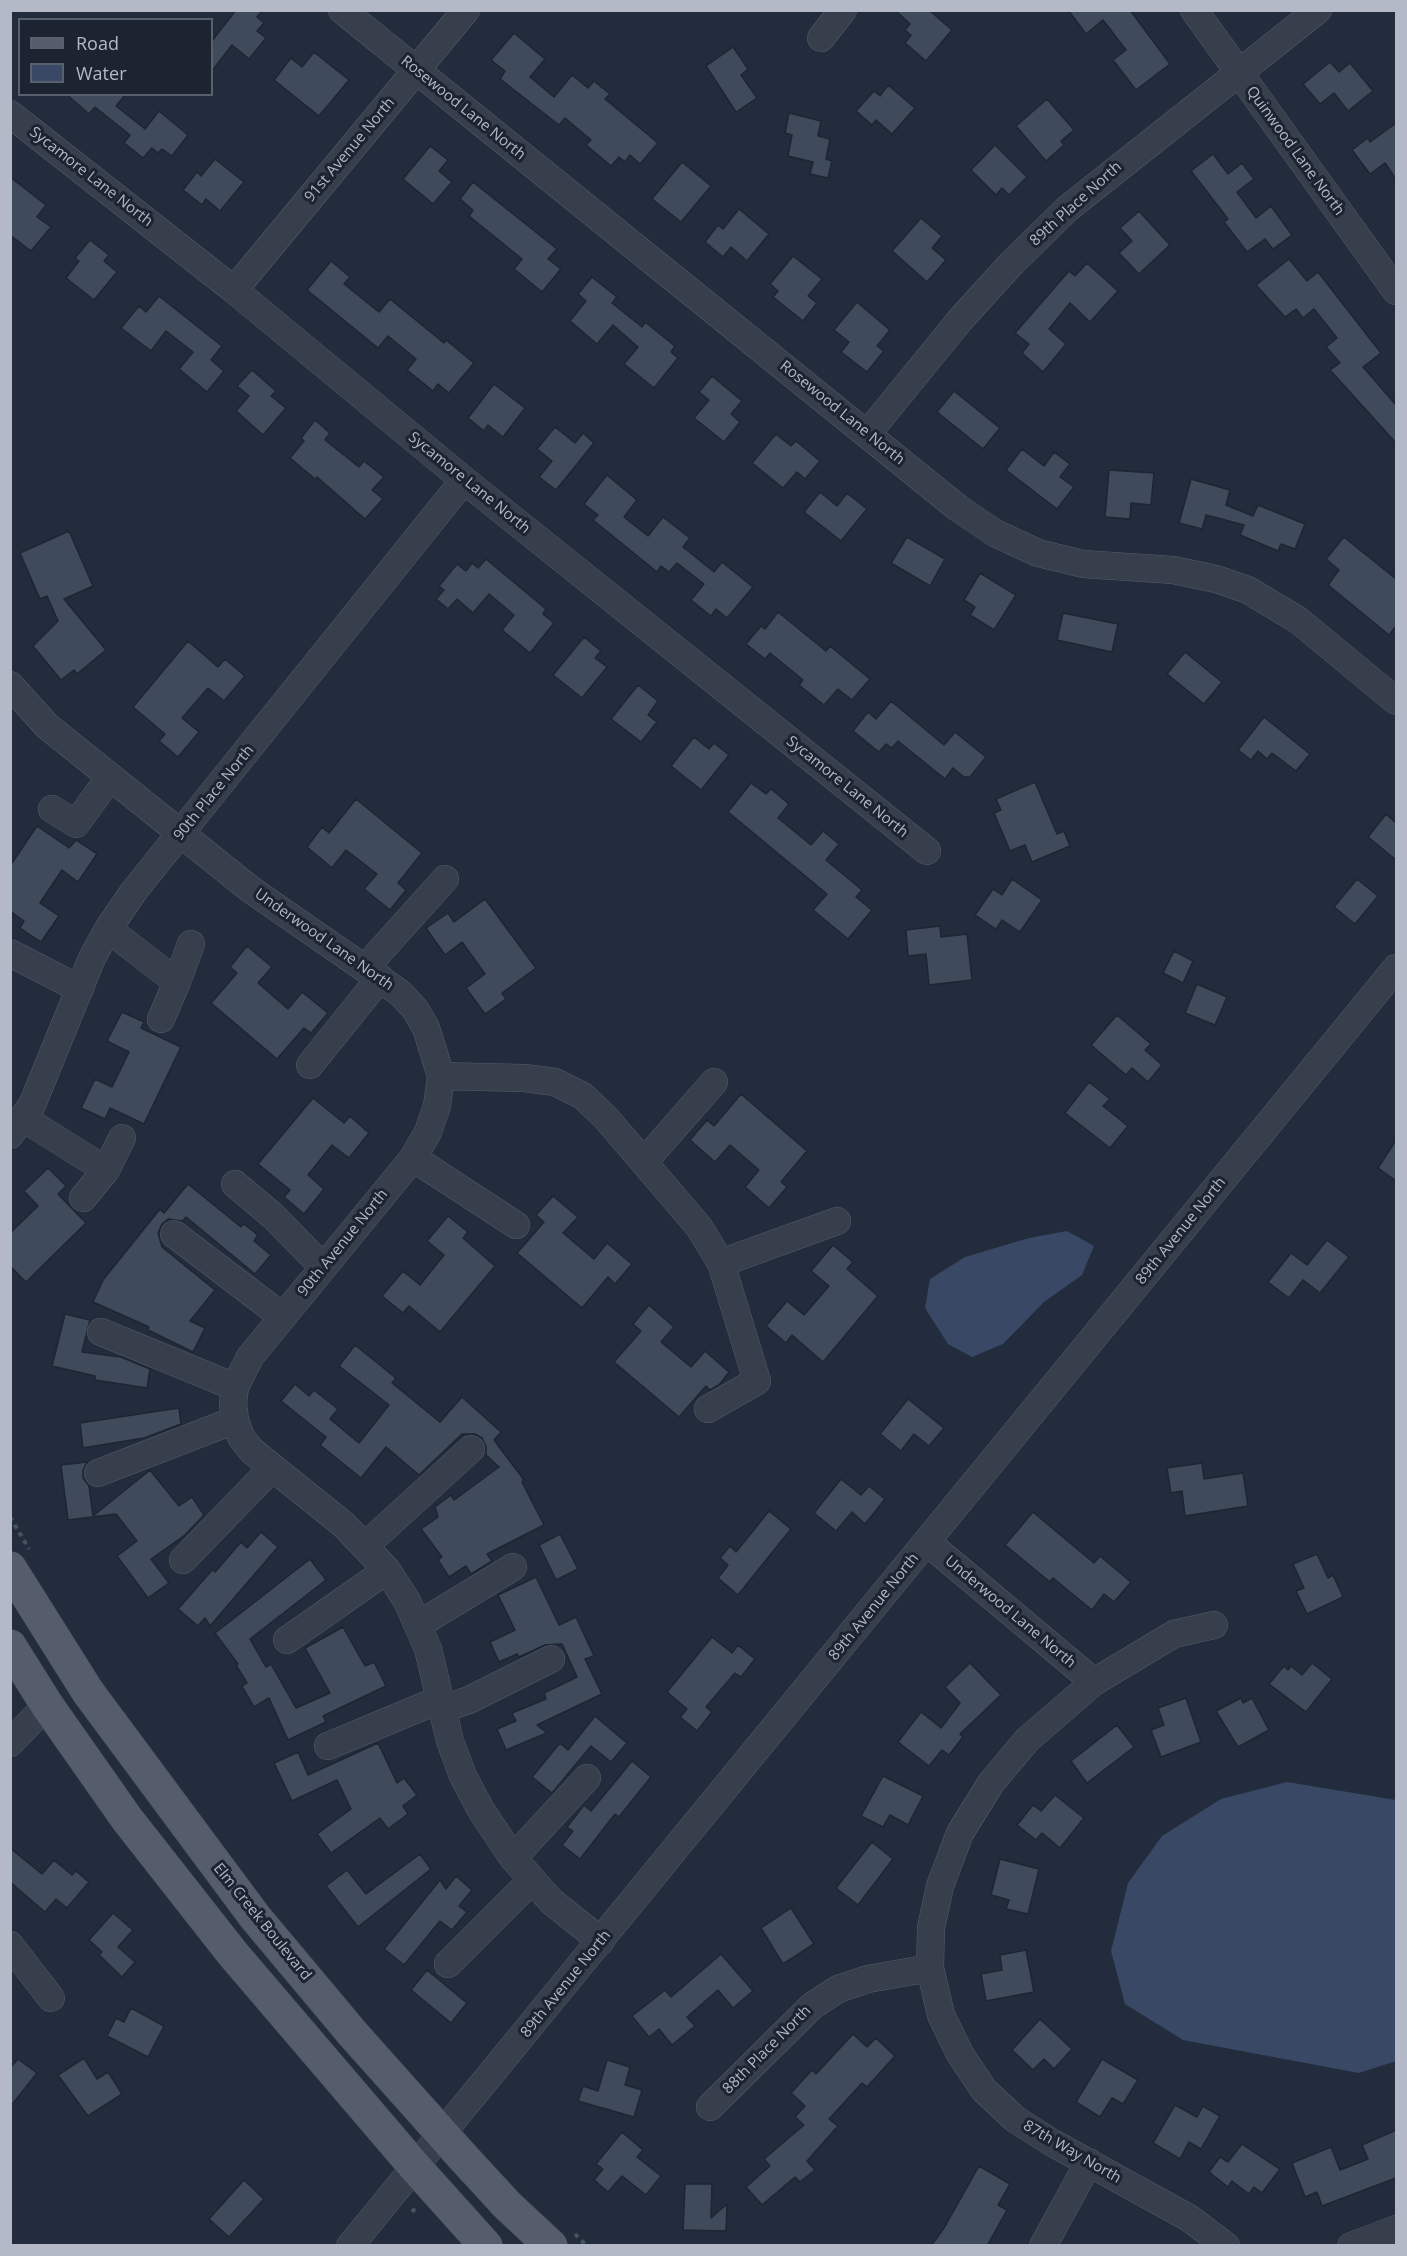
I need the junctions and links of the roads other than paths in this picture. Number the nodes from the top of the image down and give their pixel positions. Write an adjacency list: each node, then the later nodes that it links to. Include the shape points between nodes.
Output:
1 (342, 10): 7 (street, Rosewood Lane North)
2 (466, 10): 7 (street, 91st Avenue North)
3 (843, 10): 6 (street)
4 (1194, 10): 8 (street, Quinwood Lane North)
5 (1318, 10): 8 (street, 89th Place North)
6 (821, 38)
7 (416, 70): 10 (street, 91st Avenue North); 12 (street, Rosewood Lane North)
8 (1238, 72): 11 (street, Quinwood Lane North); 12 (street, 89th Place North, via 1095,185 1038,236 960,320)
9 (10, 114): 10 (street, Sycamore Lane North)
10 (234, 290): 13 (street, Sycamore Lane North)
11 (1396, 291)
12 (868, 433): 15 (street, Rosewood Lane North, via 958,508 995,533 1038,553 1083,564 1173,570 1248,590 1298,620)
13 (464, 480): 18 (street, 90th Place North); 19 (street, Sycamore Lane North)
14 (10, 685): 16 (street, Underwood Lane North, via 47,726)
15 (1396, 701)
16 (110, 777): 17 (street, via 76,824); 18 (street, Underwood Lane North)
17 (52, 809)
18 (181, 834): 21 (street, 90th Place North); 25 (street, Underwood Lane North, via 250,889)
19 (927, 851)
20 (445, 879): 25 (street)
21 (108, 929): 26 (street); 27 (street, 90th Place North)
22 (191, 944): 26 (street)
23 (10, 953): 27 (street)
24 (1396, 968): 51 (street, 89th Avenue North)
25 (372, 973): 29 (street); 30 (street, Underwood Lane North, via 415,1009 426,1028)
26 (177, 982): 28 (street)
27 (80, 989): 32 (street, 90th Place North, via 49,1068)
28 (161, 1019)
29 (310, 1065)
30 (441, 1076): 34 (street, 90th Avenue North, via 434,1114); 35 (street, via 555,1082 583,1096)
31 (714, 1082): 35 (street)
32 (16, 1127): 36 (street)
33 (122, 1138): 36 (street)
34 (413, 1158): 40 (street); 43 (street, 90th Avenue North)
35 (644, 1162): 42 (street, via 699,1227)
36 (106, 1170): 38 (street)
37 (235, 1184): 43 (street)
38 (83, 1198)
39 (837, 1221): 42 (street)
40 (516, 1225)
41 (174, 1234): 44 (street)
42 (721, 1263): 47 (street, via 757,1381)
43 (323, 1267): 44 (street, 90th Avenue North)
44 (283, 1317): 46 (street, 90th Avenue North, via 250,1358)
45 (101, 1332): 46 (street)
46 (234, 1404): 49 (street, via 241,1437); 50 (street)
47 (708, 1409)
48 (471, 1449): 52 (street)
49 (271, 1469): 52 (street); 53 (street)
50 (98, 1473)
51 (927, 1542): 62 (street, Underwood Lane North); 70 (street, 89th Avenue North)
52 (366, 1545): 56 (street)
53 (183, 1560)
54 (23, 1563): 76 (main road, Elm Creek Boulevard, via 88,1692 255,1917)
55 (513, 1567): 57 (street)
56 (387, 1570): 57 (street); 59 (street)
57 (418, 1625): 63 (street)
58 (1214, 1625): 62 (street, 87th Way North, via 1174,1634)
59 (287, 1640)
60 (10, 1646): 64 (main road)
61 (551, 1659): 63 (street, via 469,1700)
62 (1094, 1682): 73 (street, 87th Way North, via 1027,1740 991,1783 960,1833 939,1886 931,1928)
63 (442, 1704): 66 (street); 68 (street, via 463,1776)
64 (46, 1705): 65 (street); 78 (main road, via 127,1819 233,1954)
65 (10, 1743)
66 (328, 1746)
67 (587, 1778): 68 (street)
68 (513, 1858): 69 (street)
69 (532, 1880): 70 (street, via 551,1901); 72 (street)
70 (601, 1941): 76 (street, 89th Avenue North)
71 (10, 1945): 74 (street)
72 (448, 1964)
73 (930, 1968): 75 (street, 88th Place North, via 868,1979 829,1995 791,2025); 77 (street, 87th Way North, via 941,2015 984,2090 1015,2119)
74 (51, 1998)
75 (710, 2107)
76 (442, 2134): 78 (street, 89th Avenue North); 82 (main road, Elm Creek Boulevard)
77 (1089, 2163): 83 (street); 84 (street, 87th Way North, via 1189,2218)
78 (415, 2167): 80 (street, 89th Avenue North); 81 (main road)
79 (1396, 2229): 85 (street)
80 (350, 2246)
81 (486, 2246)
82 (551, 2246)
83 (1043, 2246)
84 (1226, 2246)
85 (1351, 2246)

